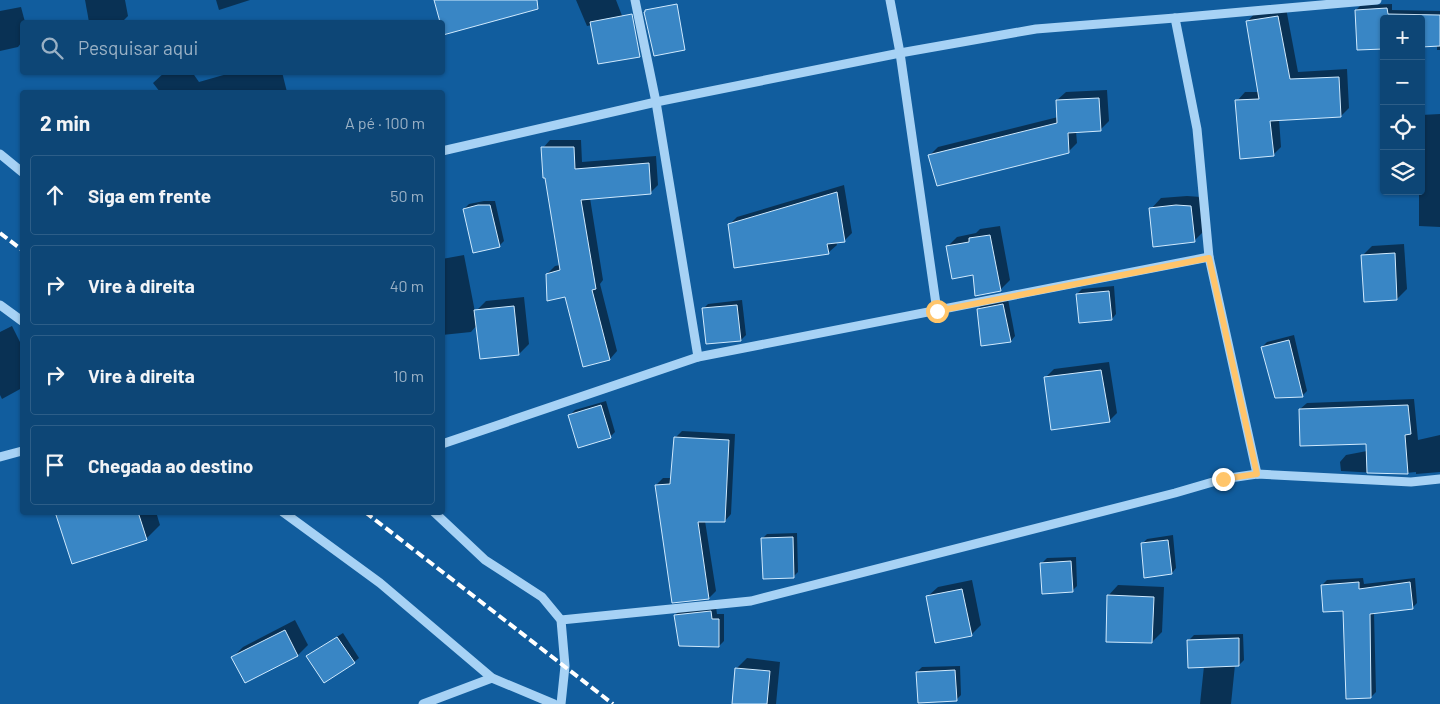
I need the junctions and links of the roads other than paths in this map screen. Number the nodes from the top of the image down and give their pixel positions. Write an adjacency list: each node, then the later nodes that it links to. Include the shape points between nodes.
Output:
1 (635, 0): 6 (street)
2 (890, 0): 5 (street)
3 (1377, 0): 4 (street)
4 (1175, 18): 5 (street, via 1036,29); 10 (street, via 1197,129)
5 (900, 53): 6 (street); 12 (street)
6 (656, 102): 7 (street); 14 (street)
7 (445, 150)
8 (0, 154): 9 (street)
9 (20, 170)
10 (1209, 258): 12 (street); 18 (street)
11 (0, 305): 13 (street)
12 (937, 311): 14 (street)
13 (20, 320)
14 (698, 357): 15 (street)
15 (445, 443)
16 (20, 452): 17 (street)
17 (0, 457)
18 (1257, 474): 19 (street, via 1411,482); 22 (street, via 1223,479 751,601)
19 (1440, 479)
20 (288, 515): 23 (street, via 380,583)
21 (437, 515): 22 (street, via 485,560 542,597)
22 (561, 620): 26 (street, via 565,666)
23 (492, 678): 24 (street); 25 (street)
24 (423, 704)
25 (554, 704)
26 (561, 704)

